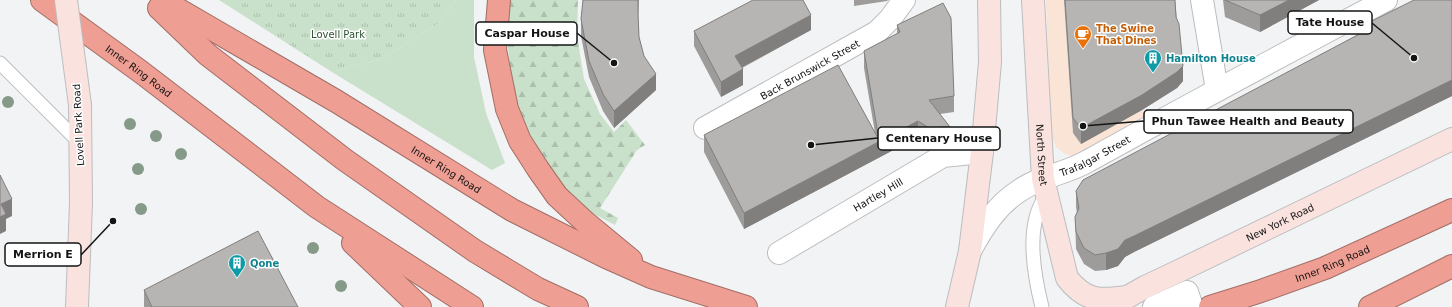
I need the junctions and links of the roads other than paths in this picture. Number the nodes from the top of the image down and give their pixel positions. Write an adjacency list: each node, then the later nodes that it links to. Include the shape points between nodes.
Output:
1 (42, 0): 18 (highway, Inner Ring Road, via 141,72)
2 (66, 0): 15 (street, Lovell Park Road, bridge, via 80,105)
3 (151, 0): 28 (highway, via 208,55 345,160 475,251 538,288)
4 (162, 0): 23 (highway, Inner Ring Road, via 336,101 512,210)
5 (499, 0): 23 (highway, via 495,50 507,109 520,141 557,196)
6 (904, 0): 13 (street, Back Brunswick Street, via 877,32)
7 (989, 0): 16 (street, via 990,62)
8 (1033, 0): 17 (street, North Street)
9 (1202, 0): 12 (street)
10 (1386, 0): 12 (street, Trafalgar Street)
11 (0, 63): 15 (lane)
12 (1217, 90): 17 (street, Trafalgar Street)
13 (706, 128)
14 (1452, 139): 24 (street, New York Road, via 1169,276)
15 (80, 143): 25 (street, Lovell Park Road, via 81,203)
16 (982, 152): 20 (street); 21 (street, Hartley Hill, via 943,156)
17 (1045, 186): 20 (street, Trafalgar Street, via 1020,190 999,207 985,224); 24 (street, New York Road, via 1067,278 1074,287 1089,297); 31 (lane, North Street, via 1033,241)
18 (317, 207): 26 (highway); 27 (highway, Inner Ring Road)
19 (1452, 210): 34 (highway, Inner Ring Road, via 1325,268)
20 (970, 251): 30 (street)
21 (779, 253)
22 (1452, 266): 35 (highway)
23 (652, 277): 29 (highway, Inner Ring Road)
24 (1119, 304)
25 (77, 307)
26 (420, 307)
27 (472, 307)
28 (577, 307)
29 (746, 307)
30 (957, 307)
31 (1042, 307)
32 (1154, 307): 33 (street, via 1187,292)
33 (1192, 307)
34 (1210, 307)
35 (1370, 307)

